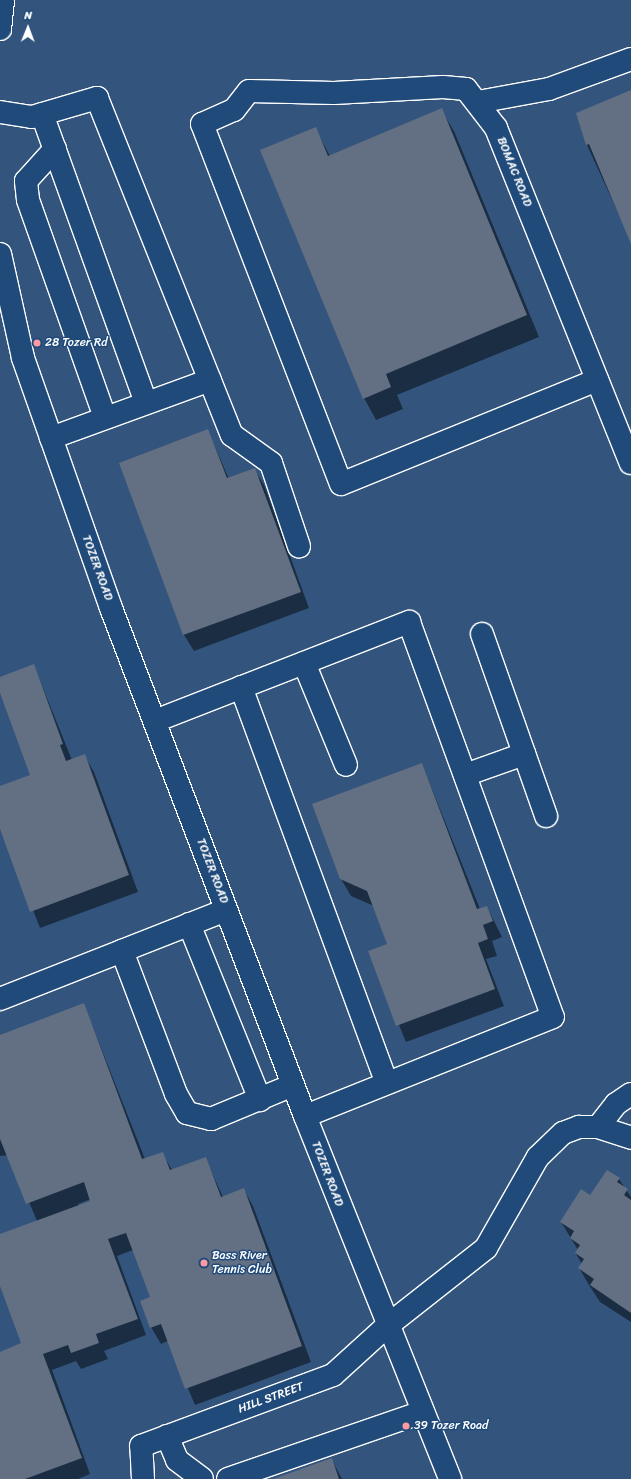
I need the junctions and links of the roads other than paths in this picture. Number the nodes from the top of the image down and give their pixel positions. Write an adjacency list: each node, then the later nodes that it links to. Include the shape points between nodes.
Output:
1 (3, 0): 2 (main road)
2 (0, 29)
3 (631, 59): 4 (main road, via 549,89)
4 (478, 102): 10 (main road, BOMAC ROAD, via 496,128); 10 (main road, BOMAC ROAD, via 466,89 443,87 334,93 249,91 234,110 202,124 341,484)
5 (0, 112): 6 (main road, via 32,117)
6 (42, 114): 7 (main road); 9 (main road, via 97,98)
7 (55, 149): 11 (main road); 12 (main road, via 26,181 28,200)
8 (0, 254): 13 (main road, TOZER ROAD, via 24,358)
9 (210, 380): 11 (main road); 15 (main road, via 232,435 271,463)
10 (597, 380): 14 (main road, BOMAC ROAD)
11 (146, 403): 12 (main road)
12 (105, 418): 13 (main road)
13 (51, 438): 19 (main road, TOZER ROAD)
14 (631, 463)
15 (299, 546)
16 (482, 634): 20 (main road)
17 (304, 663): 18 (main road); 21 (main road); 22 (main road, via 409,622)
18 (242, 687): 19 (main road); 28 (main road)
19 (155, 721): 24 (main road, TOZER ROAD)
20 (524, 754): 22 (main road); 23 (main road)
21 (346, 765)
22 (465, 775): 28 (main road, via 553,1017)
23 (546, 816)
24 (226, 910): 25 (main road); 29 (main road, TOZER ROAD)
25 (189, 924): 26 (main road); 31 (main road)
26 (122, 951): 27 (main road); 31 (main road, via 176,1094 187,1113 211,1119)
27 (0, 999)
28 (388, 1083): 32 (main road)
29 (293, 1085): 31 (main road); 32 (main road, TOZER ROAD)
30 (631, 1094): 33 (main road, via 616,1104)
31 (260, 1100)
32 (304, 1116): 35 (main road, TOZER ROAD)
33 (598, 1127): 34 (main road, HILL STREET); 35 (main road, HILL STREET, via 579,1126 563,1133 538,1157 486,1248)
34 (631, 1138)
35 (387, 1326): 36 (main road, TOZER ROAD); 37 (main road, HILL STREET, via 334,1375)
36 (423, 1412): 40 (main road); 41 (main road, TOZER ROAD)
37 (167, 1436): 38 (main road, HILL STREET, via 140,1446); 39 (main road, via 177,1460)
38 (143, 1479)
39 (202, 1479)
40 (228, 1479)
41 (450, 1479)

